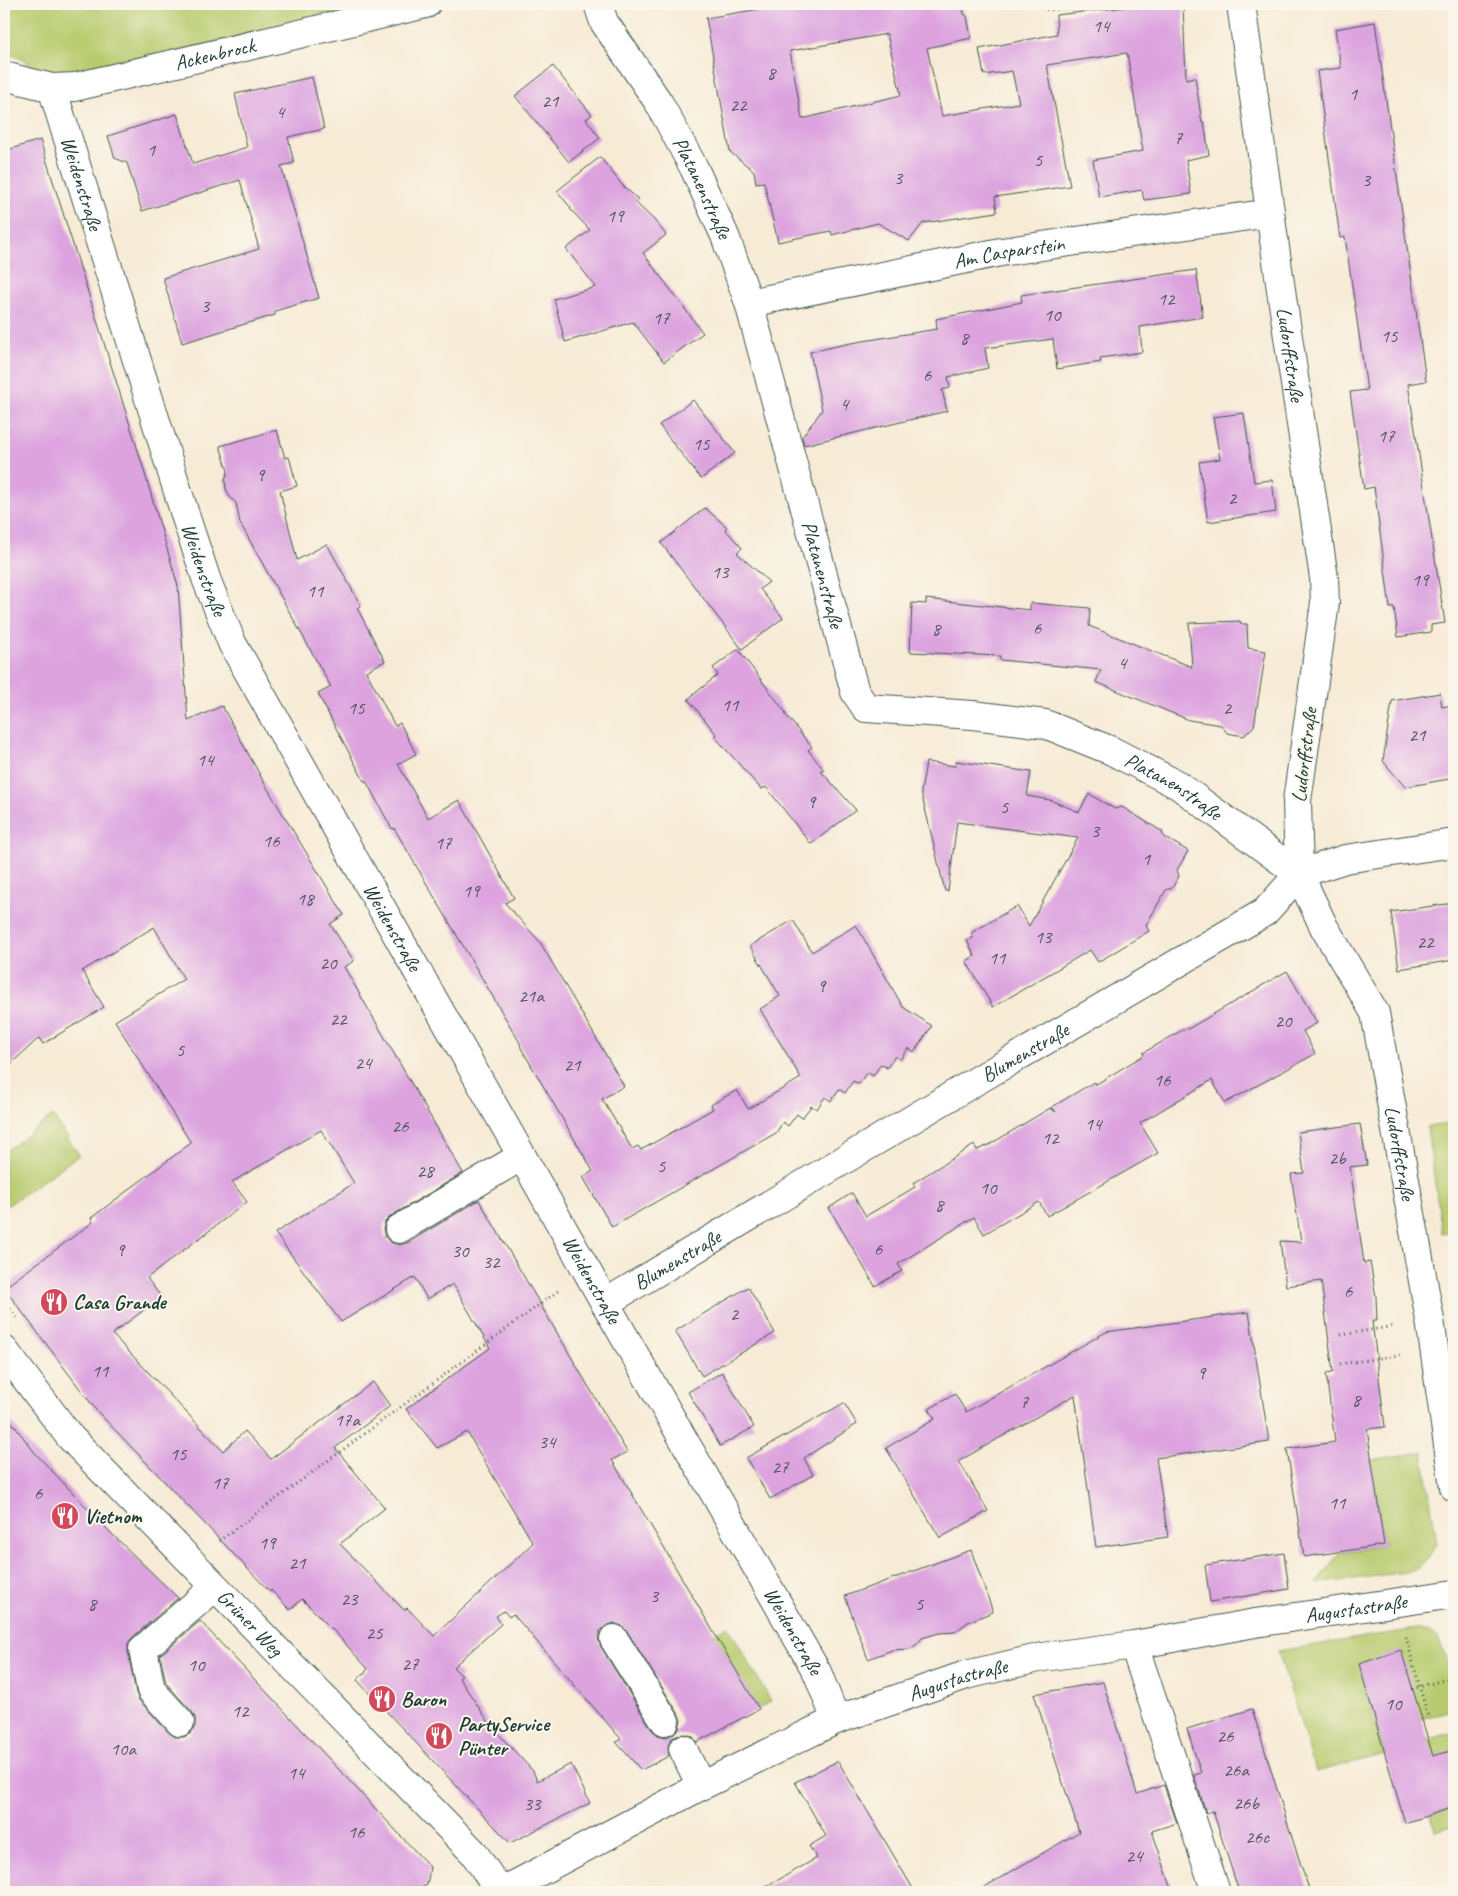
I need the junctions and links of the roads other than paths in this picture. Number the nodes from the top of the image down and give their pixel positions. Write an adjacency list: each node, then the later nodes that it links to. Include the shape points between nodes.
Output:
1 (426, 4): 4 (street, Ackenbrock)
2 (598, 4): 8 (street, Platanenstraße, via 604,22 659,103 694,168 725,236)
3 (1241, 4): 7 (street, Ludorffstraße)
4 (337, 15): 6 (street, Ackenbrock, via 75,87)
5 (4, 76): 6 (street, Ackenbrock)
6 (52, 88): 11 (street, Weidenstraße, via 188,524 232,643)
7 (1270, 213): 8 (street, Am Casparstein, via 1001,252); 10 (street, Ludorffstraße, via 1324,578 1325,603 1297,801)
8 (749, 303): 10 (street, Platanenstraße, via 855,692 866,708 973,715 1045,724 1112,751 1178,785)
9 (1454, 843): 10 (street, via 1345,859)
10 (1299, 874): 13 (street, Blumenstraße, via 1265,912); 15 (street, Ludorffstraße, via 1324,927 1375,1014 1430,1320)
11 (522, 1156): 12 (street); 13 (street, Weidenstraße)
12 (399, 1229)
13 (605, 1303): 20 (street, Weidenstraße, via 817,1672)
14 (4, 1350): 16 (street, Grüner Weg, via 70,1437)
15 (1454, 1487)
16 (215, 1587): 21 (street, via 143,1649 151,1690); 25 (street, Grüner Weg, via 474,1853)
17 (1454, 1594): 19 (street, Augustastraße)
18 (614, 1639): 22 (street)
19 (1134, 1645): 20 (street, Augustastraße, via 1043,1658 966,1675); 26 (street)
20 (836, 1720): 24 (street, Augustastraße)
21 (180, 1722)
22 (665, 1722)
23 (683, 1749): 24 (street)
24 (701, 1786): 25 (street, Augustastraße)
25 (500, 1892)
26 (1216, 1892)

